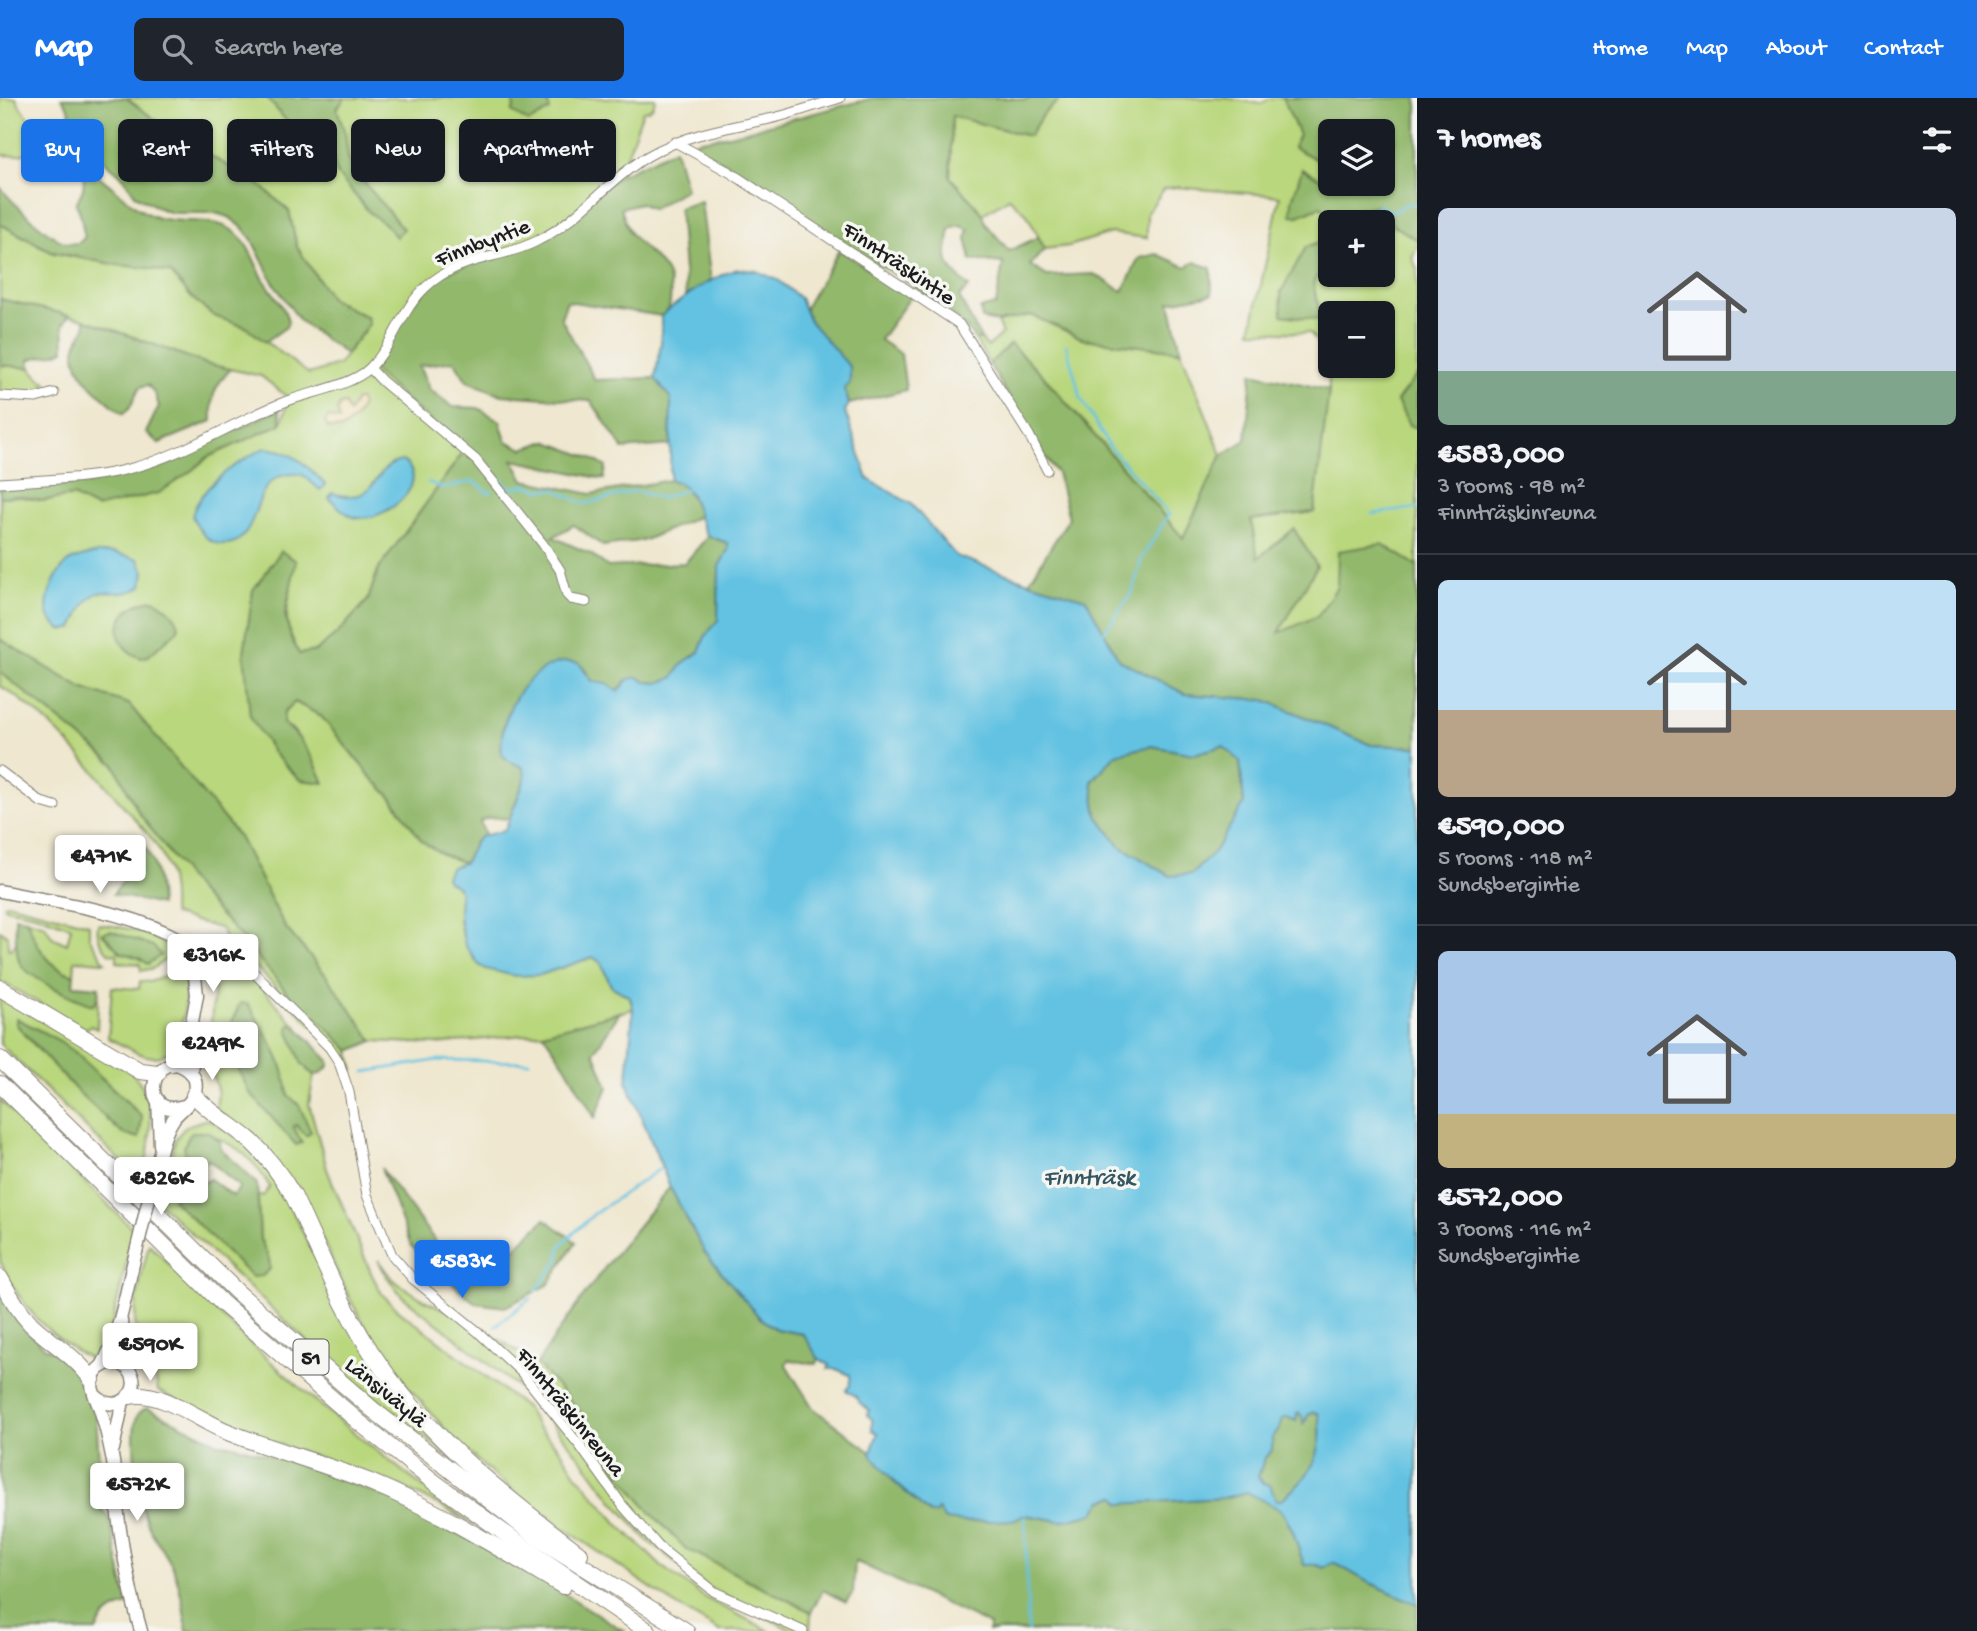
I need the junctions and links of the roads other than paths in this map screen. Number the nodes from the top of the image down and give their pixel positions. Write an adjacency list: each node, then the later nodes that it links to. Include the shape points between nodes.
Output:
1 (840, 98): 2 (street, Finnbyntie)
2 (675, 142): 3 (street, Finnbyntie, via 620,175 540,240 462,265 427,285); 6 (street, Finnträskintie, via 731,173 959,324)
3 (370, 368): 7 (street, via 132,468); 8 (street, via 475,460 543,544 560,570 567,595)
4 (54, 393): 5 (street, via 36,398)
5 (0, 396)
6 (1047, 470)
7 (0, 483)
8 (586, 602)
9 (0, 771): 10 (street, via 41,802)
10 (55, 806)
11 (0, 891): 12 (main road, via 140,922)
12 (184, 942): 13 (main road); 14 (main road, via 177,949 178,961 186,968)
13 (201, 948): 14 (main road, via 203,957); 35 (street, Finnträskinreuna, via 228,951 241,960 339,1062 349,1092 367,1195 392,1255 413,1279 521,1372 659,1547 716,1592)
14 (194, 967): 16 (main road, via 197,995)
15 (0, 988): 18 (highway, via 140,1070)
16 (192, 1022): 18 (main road, via 179,1057); 19 (main road)
17 (0, 1059): 31 (highway, Länsiväylä / 51, via 237,1292 372,1409 538,1538)
18 (165, 1069): 19 (main road, via 183,1067); 21 (main road, via 153,1087)
19 (191, 1073): 22 (main road, via 196,1084)
20 (0, 1084): 32 (highway, Länsiväylä / 51, via 222,1304 360,1423 444,1490)
21 (158, 1100): 22 (main road, via 170,1108); 23 (main road)
22 (189, 1100): 23 (main road, via 173,1120); 31 (highway, via 249,1140 281,1175 360,1334 418,1415 502,1493)
23 (161, 1149): 25 (main road, bridge)
24 (0, 1278): 28 (highway, via 20,1311 77,1360)
25 (121, 1314): 26 (main road); 27 (main road)
26 (102, 1366): 27 (main road, via 119,1363); 28 (main road, via 94,1373)
27 (129, 1370): 29 (main road, via 134,1385)
28 (94, 1388): 29 (main road, via 105,1403); 30 (main road)
29 (127, 1398): 30 (main road); 32 (highway, via 140,1393 158,1398 255,1443 411,1501)
30 (112, 1456): 33 (main road)
31 (657, 1614): 34 (highway, Länsiväylä / 51)
32 (645, 1629)
33 (140, 1630)
34 (686, 1631)
35 (803, 1631)

